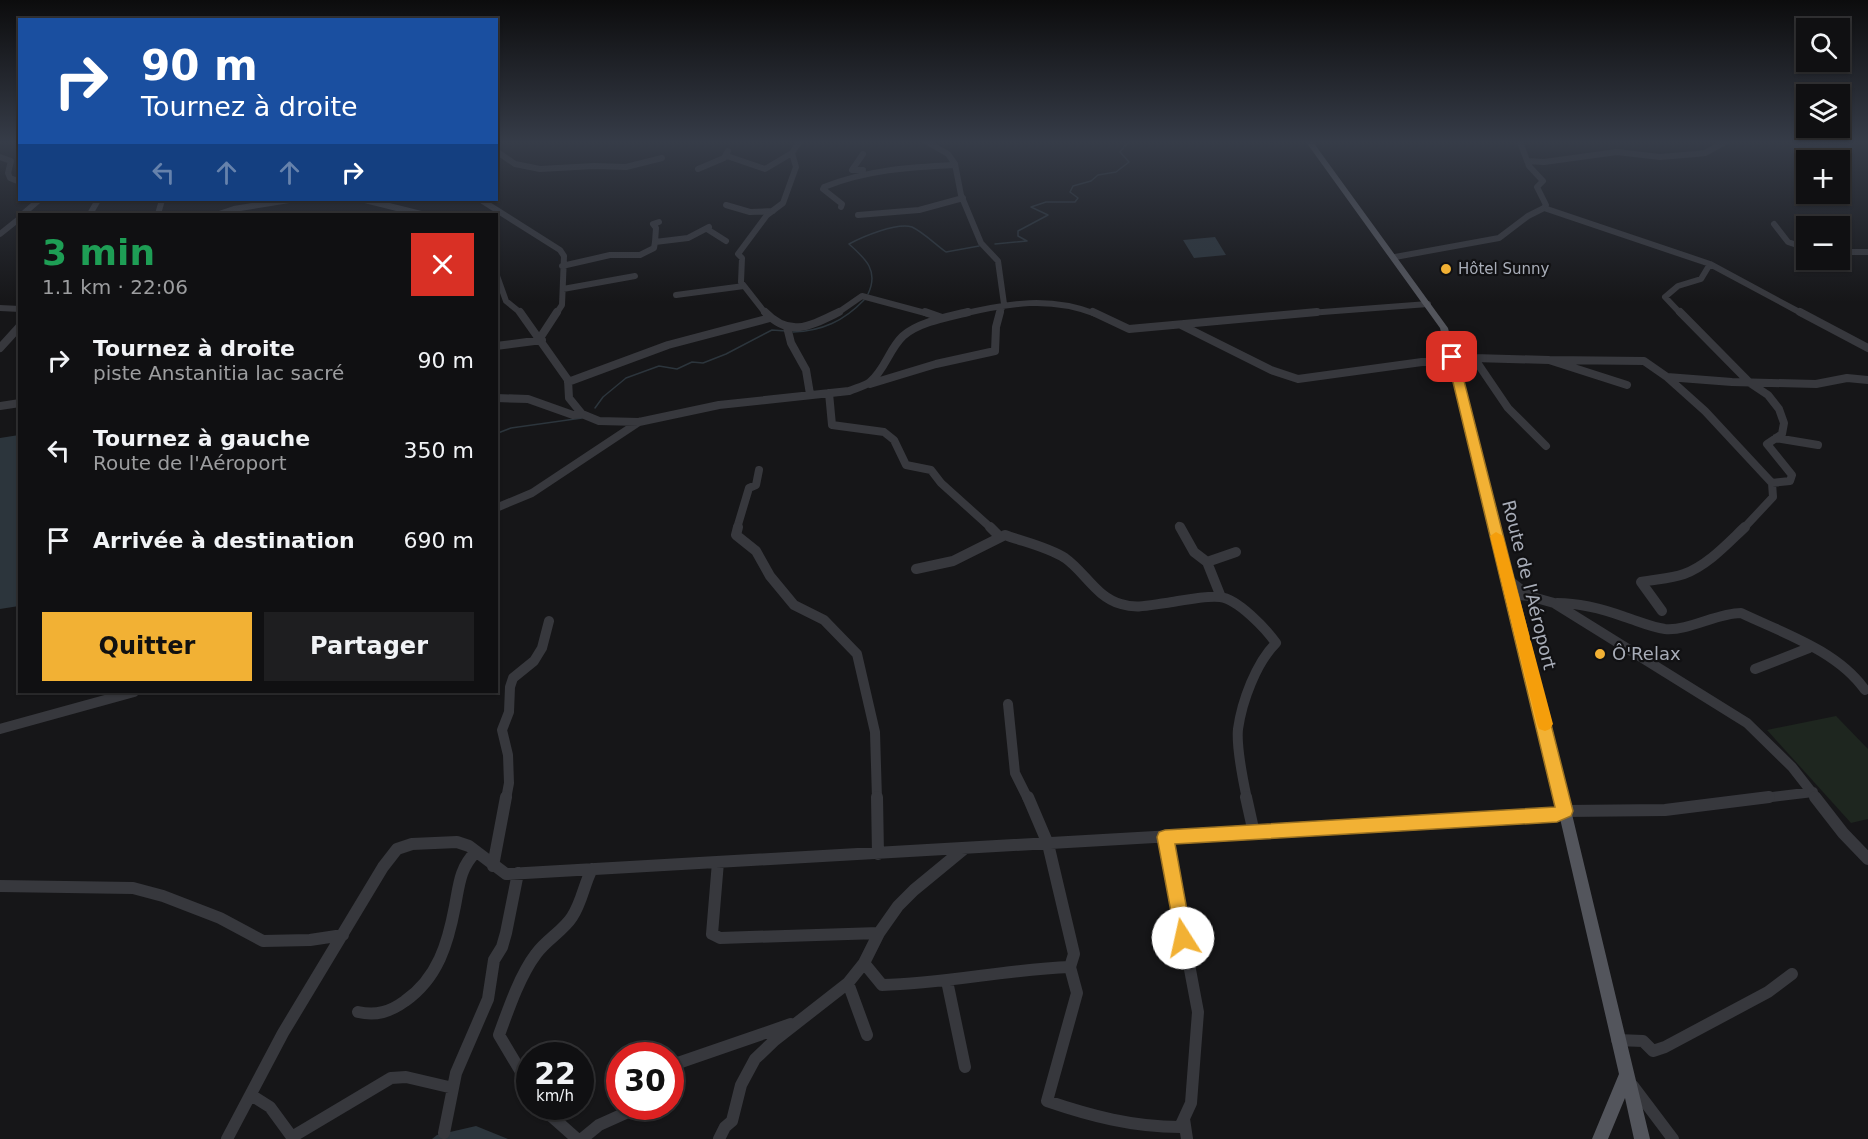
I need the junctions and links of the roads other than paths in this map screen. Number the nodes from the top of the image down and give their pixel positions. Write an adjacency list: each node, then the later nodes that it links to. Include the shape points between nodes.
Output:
1 (786, 195): 13 (street)
2 (831, 195): 11 (street)
3 (1349, 195): 28 (main road, Route de l'Aéroport)
4 (1541, 195): 12 (street)
5 (963, 198): 17 (street, via 919,210); 36 (street, via 981,243 998,261)
6 (38, 201): 14 (street)
7 (283, 201): 15 (street)
8 (369, 201): 16 (street)
9 (483, 201): 30 (street, via 560,250 564,256)
10 (726, 205): 13 (street, via 750,212)
11 (841, 207)
12 (1544, 208): 28 (street, via 1500,238); 29 (street)
13 (773, 211): 33 (street, via 738,254 742,258)
14 (24, 213)
15 (222, 213)
16 (417, 213)
17 (858, 215)
18 (18, 220): 20 (street); 22 (street)
19 (659, 222): 24 (street, via 653,224)
20 (0, 224)
21 (1774, 224): 25 (street, via 1788,242)
22 (0, 234)
23 (726, 241): 24 (street, via 708,228 688,238)
24 (655, 242): 30 (street, via 654,249 640,255 610,255)
25 (1796, 245)
26 (1850, 252): 27 (street)
27 (1868, 252)
28 (1395, 257): 37 (main road, Route de l'Aéroport)
29 (1710, 264): 48 (street); 55 (street, via 1701,279 1678,286 1665,297)
30 (562, 266): 34 (street)
31 (635, 276): 34 (street)
32 (498, 279): 45 (street, via 506,301 525,315)
33 (744, 286): 35 (street); 40 (street)
34 (563, 289): 45 (street, via 562,305)
35 (676, 296)
36 (1004, 304): 41 (street); 42 (street, via 1074,305 1128,329); 56 (street, via 994,336 995,351)
37 (1428, 304): 42 (street); 50 (main road, Route de l'Aéroport, via 1444,328)
38 (0, 309): 39 (street)
39 (18, 309)
40 (770, 318): 43 (street); 54 (street, via 657,347)
41 (942, 318): 43 (street, via 862,296 831,316 798,329); 56 (street, via 902,337)
42 (1181, 324): 50 (street, via 1271,370 1298,379)
43 (787, 327): 59 (street, via 806,370)
44 (18, 328): 47 (street)
45 (541, 339): 46 (street); 54 (street)
46 (498, 346)
47 (0, 348)
48 (1868, 348)
49 (1474, 358): 50 (street); 51 (street); 67 (street, via 1508,408)
50 (1453, 360): 76 (main road, Route de l'Aéroport)
51 (1549, 360): 52 (street, via 1644,361); 57 (street)
52 (1667, 377): 55 (street); 69 (street, via 1705,411)
53 (1868, 380): 55 (street)
54 (568, 382): 63 (street, via 569,398)
55 (1750, 383): 65 (street, via 1768,395 1779,410 1784,423 1782,434)
56 (867, 384): 58 (street, via 849,392)
57 (1627, 385)
58 (829, 393): 59 (street); 72 (street, via 832,425 884,432 894,440 906,465 931,470)
59 (810, 394): 64 (street, via 719,405)
60 (498, 398): 63 (street, via 528,399 573,415)
61 (18, 404): 62 (street)
62 (0, 406)
63 (582, 414): 64 (street, via 599,421)
64 (639, 422): 70 (street, via 537,489)
65 (1776, 438): 66 (street); 69 (street, via 1767,444 1792,476 1790,481)
66 (1818, 445)
67 (1546, 446)
68 (759, 470): 96 (street, via 756,485 749,488 736,535 756,551 794,605 824,620 857,654 875,732)
69 (1772, 483): 81 (street, via 1773,497 1704,562 1687,573 1641,582)
70 (498, 507)
71 (1179, 526): 74 (street, via 1191,547)
72 (1000, 537): 75 (street, via 952,561); 79 (street, via 1005,535 1064,557 1101,594 1120,604 1146,608)
73 (1236, 552): 74 (street)
74 (1207, 562): 79 (street)
75 (916, 569)
76 (1506, 578): 77 (main road, Route de l'Aéroport); 78 (street)
77 (1510, 594): 78 (street); 90 (main road, Route de l'Aéroport)
78 (1528, 596): 80 (street)
79 (1221, 597): 91 (street, via 1253,615 1276,643 1248,694 1238,730 1243,782)
80 (1554, 603): 83 (street, via 1571,603 1667,629 1741,613); 89 (street, via 1747,723)
81 (1662, 611)
82 (549, 621): 99 (street, via 542,648 534,661 513,678 510,687 509,712 502,730 509,783)
83 (1809, 648): 84 (street); 85 (street, via 1833,660)
84 (1755, 669)
85 (1865, 690)
86 (130, 693): 88 (street)
87 (1008, 705): 93 (street, via 1015,773)
88 (0, 729)
89 (1813, 792): 90 (street, via 1665,810); 97 (street)
90 (1565, 811): 91 (street); 113 (main road, Route de l'Aéroport)
91 (1254, 833): 92 (street)
92 (1165, 837): 93 (street); 120 (street, via 1198,1012 1191,1103)
93 (1048, 844): 94 (street); 106 (street, via 1074,954)
94 (965, 848): 96 (street); 103 (street, via 915,890)
95 (476, 852): 99 (street); 104 (street, via 457,842 412,844 397,849); 110 (street, via 464,866 442,957 428,977 394,1009 380,1015)
96 (878, 854): 98 (street)
97 (1868, 859)
98 (718, 862): 100 (street); 103 (street, via 711,924 712,934 720,938)
99 (493, 866): 101 (street, via 506,874)
100 (592, 869): 101 (street); 115 (street, via 571,919 536,954 509,1007 499,1035)
101 (518, 873): 118 (street, via 506,933 494,960 488,999)
102 (0, 886): 104 (street, via 134,888 220,918 263,941)
103 (879, 933): 105 (street)
104 (343, 935): 119 (street, via 283,1033)
105 (864, 963): 108 (street, via 882,986); 109 (street)
106 (1070, 967): 108 (street); 120 (street, via 1077,993 1047,1101 1096,1119 1147,1128 1180,1127)
107 (1792, 974): 113 (street, via 1768,992 1665,1047 1653,1050 1643,1041)
108 (946, 981): 116 (street)
109 (848, 983): 111 (street); 112 (street)
110 (358, 1012)
111 (799, 1021): 114 (street); 127 (street, via 755,1059 741,1085 732,1121)
112 (867, 1035)
113 (1617, 1040): 117 (main road, Route de l'Aéroport)
114 (684, 1061)
115 (516, 1064)
116 (965, 1067)
117 (1626, 1076): 129 (main road); 130 (main road, Route de l'Aéroport); 131 (street)
118 (453, 1088): 119 (street, via 406,1077 392,1078 292,1137 270,1107); 123 (street)
119 (251, 1095): 124 (street)
120 (1184, 1119): 128 (street)
121 (556, 1120): 125 (street)
122 (610, 1120): 126 (street)
123 (444, 1133)
124 (227, 1139)
125 (577, 1139)
126 (582, 1139)
127 (719, 1139)
128 (1187, 1139)
129 (1600, 1139)
130 (1642, 1139)
131 (1673, 1139)

